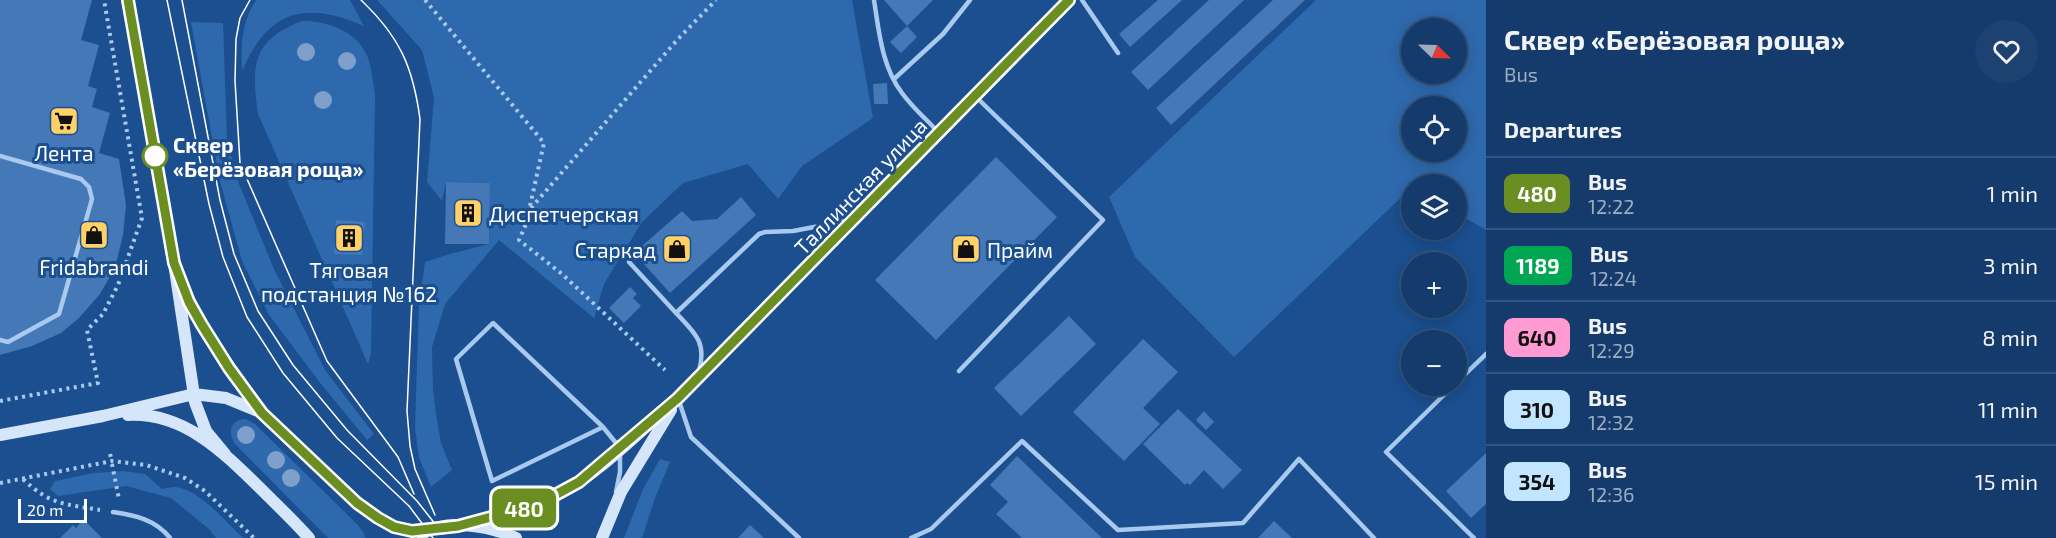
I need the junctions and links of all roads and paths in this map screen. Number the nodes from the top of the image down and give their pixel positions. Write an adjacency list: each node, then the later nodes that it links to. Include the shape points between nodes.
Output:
1 (104, 0): 28 (path, via 142,218 118,285 103,314 87,330 98,383)
2 (128, 0): 17 (main road)
3 (425, 0): 14 (path, via 544,143)
4 (716, 0): 14 (path)
5 (874, 0): 10 (lane, via 886,64)
6 (970, 0): 10 (lane, via 943,34)
7 (1069, 0): 11 (main road, Таллинская улица)
8 (1082, 0): 9 (lane)
9 (1118, 53)
10 (894, 79): 12 (lane)
11 (975, 96): 12 (main road, Таллинская улица); 22 (lane, via 1103,220)
12 (939, 133): 15 (main road, Таллинская улица)
13 (0, 156): 19 (lane, via 81,179 89,187 92,200 59,314 8,342)
14 (530, 209): 21 (path, via 519,240 562,274)
15 (857, 217): 18 (lane, via 830,225 759,234); 24 (main road, Таллинская улица)
16 (629, 262): 18 (lane)
17 (174, 263): 25 (main road); 29 (main road, via 202,325)
18 (676, 313): 24 (lane, via 701,342)
19 (0, 340)
20 (1486, 354): 23 (lane)
21 (665, 370)
22 (959, 371)
23 (1467, 372)
24 (696, 380): 27 (main road, Таллинская улица)
25 (194, 394): 29 (main road, via 226,398); 30 (main road); 35 (main road, via 206,431)
26 (1443, 396): 53 (lane, via 1386,452)
27 (678, 398): 33 (main road, Таллинская улица); 40 (main road, Таллинская улица, via 630,474); 50 (lane, via 691,437)
28 (0, 401)
29 (262, 413): 43 (main road, via 378,518 394,527)
30 (103, 416): 32 (main road); 35 (main road, via 164,419 185,427)
31 (603, 427): 31 (lane, via 493,323 456,359 492,481); 33 (lane)
32 (0, 435)
33 (620, 448): 40 (lane); 42 (main road, Таллинская улица, via 579,482 556,495)
34 (110, 454): 36 (path)
35 (225, 454): 46 (main road)
36 (112, 463): 37 (path); 39 (path); 45 (path, via 146,465 184,478 205,491)
37 (23, 479): 38 (path); 41 (path, via 47,499)
38 (0, 483)
39 (117, 493)
40 (613, 510): 49 (main road, Таллинская улица)
41 (113, 512): 44 (lane, via 156,524)
42 (458, 526): 43 (main road, Таллинская улица); 48 (main road, Таллинская улица, via 485,528)
43 (429, 530): 47 (main road, Таллинская улица)
44 (170, 538)
45 (254, 538)
46 (309, 538)
47 (416, 538)
48 (516, 538)
49 (602, 538)
50 (799, 538)
51 (911, 538): 52 (lane, via 931,529 1022,441 1118,530 1243,523 1299,459)
52 (1374, 538)
53 (1474, 538)

